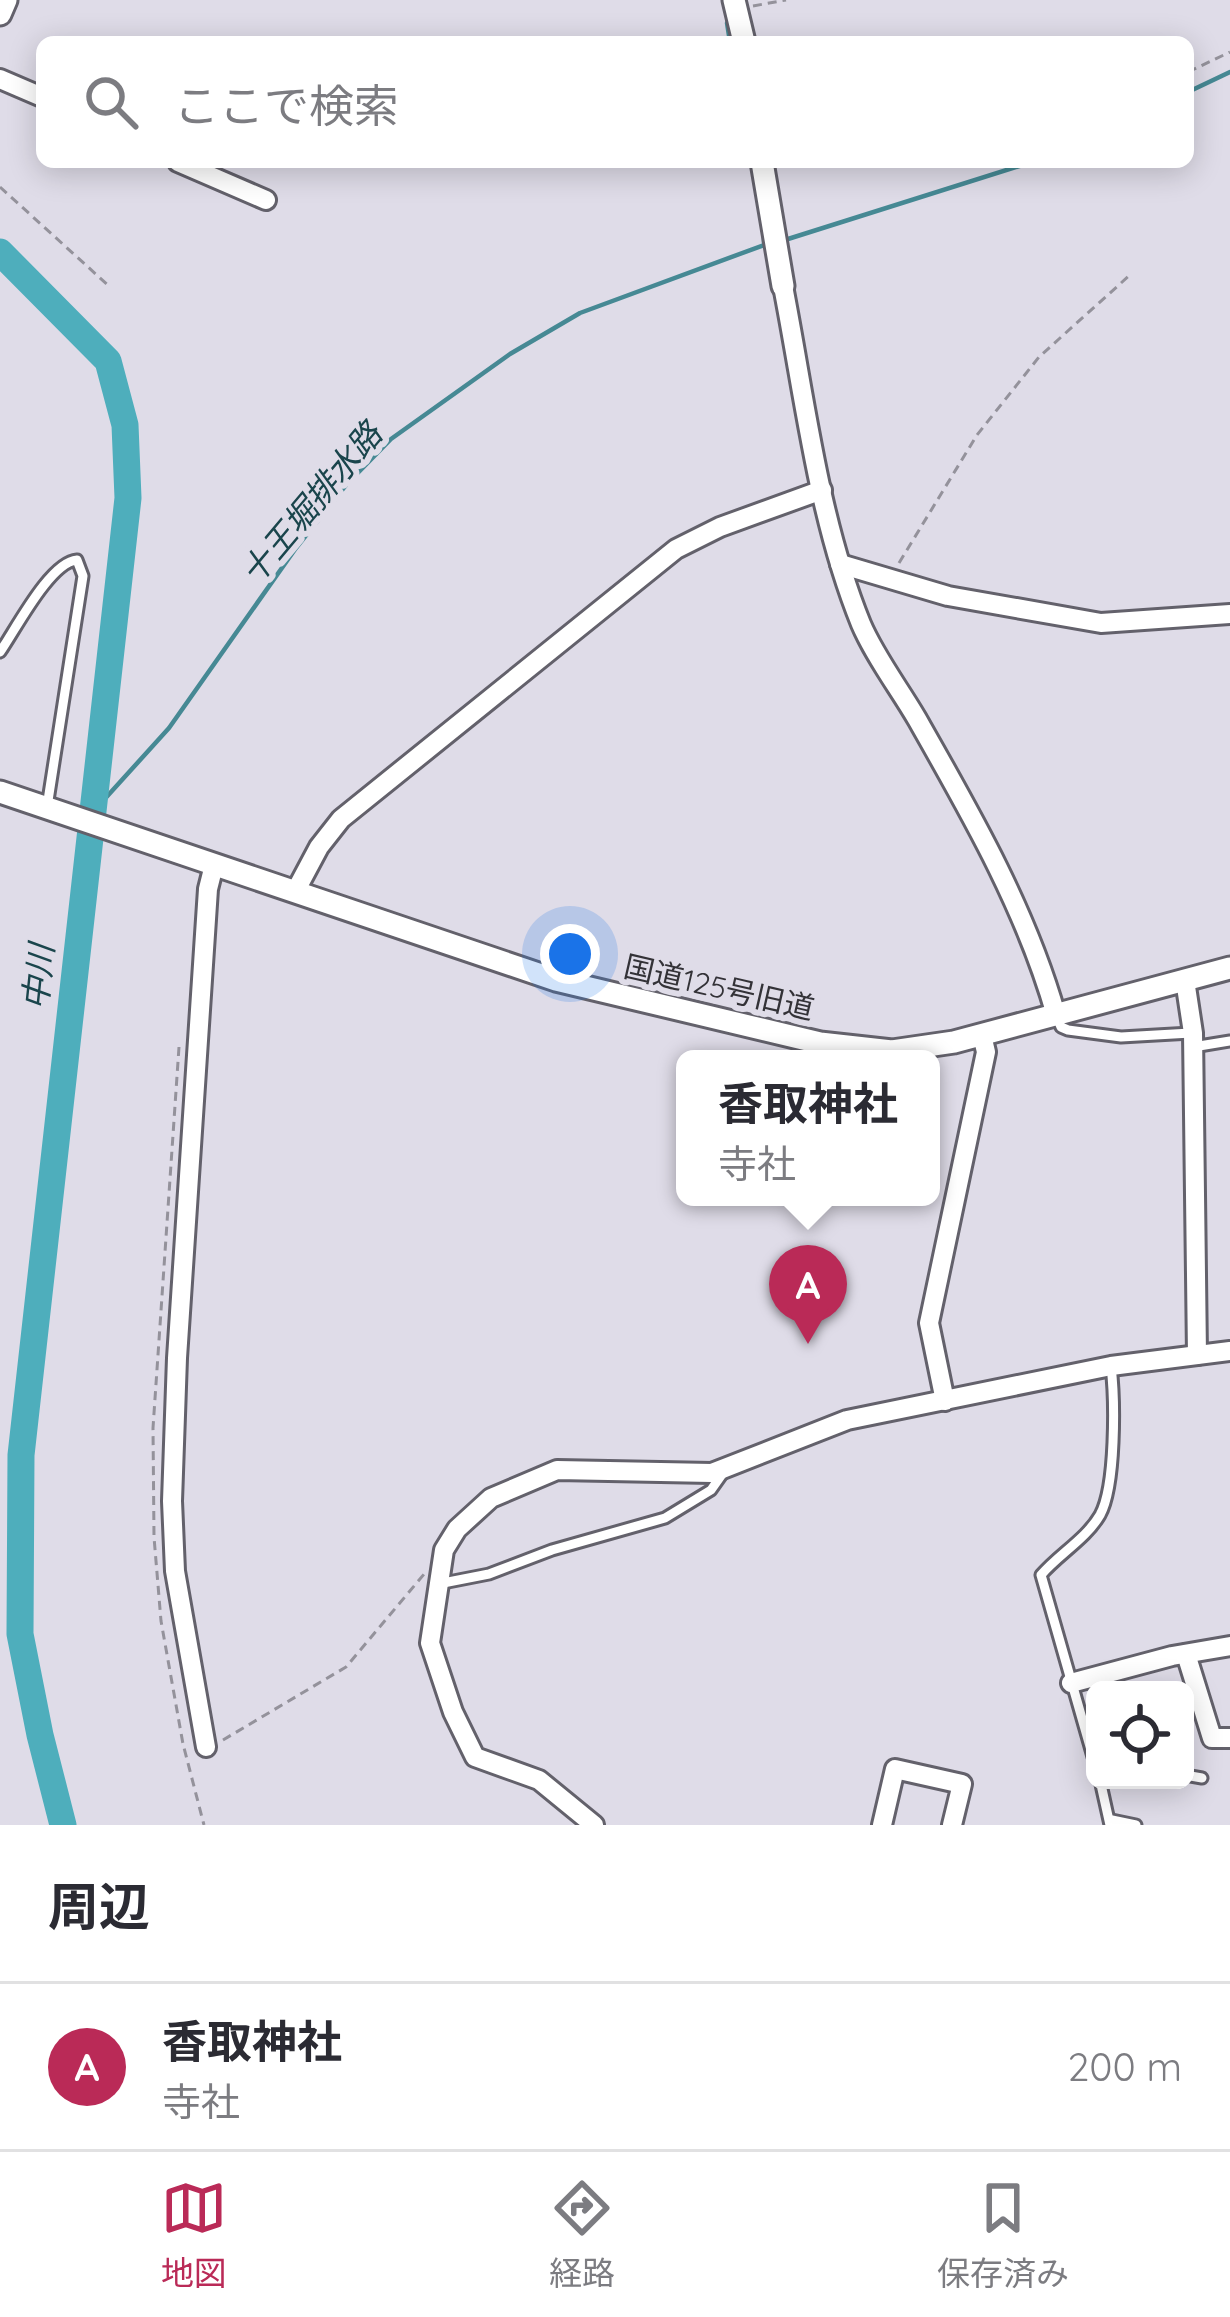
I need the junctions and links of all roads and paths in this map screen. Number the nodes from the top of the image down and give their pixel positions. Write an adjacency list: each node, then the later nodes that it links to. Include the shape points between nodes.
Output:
1 (6, 0): 4 (street)
2 (786, 0): 3 (path)
3 (730, 2): 5 (street)
4 (0, 14)
5 (742, 36)
6 (1230, 52): 7 (path)
7 (1194, 69)
8 (0, 79): 9 (street)
9 (36, 94)
10 (192, 168): 13 (street)
11 (763, 168): 15 (street)
12 (0, 187): 16 (path)
13 (266, 200)
14 (1131, 274): 19 (path, via 1040,357 977,435)
15 (783, 286): 17 (street)
16 (110, 287)
17 (822, 490): 18 (street); 25 (street, via 676,549 341,818)
18 (840, 564): 19 (street); 28 (street, via 863,629 1022,912)
19 (889, 580): 20 (street, via 1101,623)
20 (1230, 614)
21 (0, 652): 23 (lane, via 55,571 68,560 82,564)
22 (0, 792): 23 (street, 国道125号旧道)
23 (51, 809): 24 (street, 国道125号旧道)
24 (214, 865): 25 (street, 国道125号旧道); 45 (street, via 172,1501 175,1571)
25 (295, 892): 32 (street, 国道125号旧道, via 556,980 820,1043)
26 (1230, 968): 27 (street, 国道125号旧道)
27 (1184, 980): 28 (street, 国道125号旧道); 30 (street)
28 (1056, 1015): 29 (street, 国道125号旧道); 30 (lane, via 1068,1030)
29 (982, 1035): 33 (street, 国道125号旧道); 37 (street, via 986,1052 929,1323)
30 (1193, 1040): 31 (lane); 35 (street)
31 (1230, 1041)
32 (883, 1050)
33 (898, 1050)
34 (1230, 1351): 35 (street)
35 (1197, 1355): 36 (street)
36 (1111, 1366): 37 (street); 42 (lane, via 1117,1418 1102,1512 1041,1575)
37 (945, 1401): 38 (street, via 847,1420)
38 (728, 1467): 39 (lane, via 711,1490 665,1518 489,1574); 39 (street, via 557,1470 471,1514 444,1550)
39 (439, 1576): 45 (path, via 417,1579 346,1667); 50 (street, via 431,1653 476,1757 539,1780)
40 (1230, 1646): 41 (street)
41 (1186, 1654): 42 (street); 44 (street, via 1212,1738)
42 (1071, 1683): 43 (lane)
43 (1086, 1732)
44 (1230, 1738)
45 (206, 1747)
46 (1194, 1777): 47 (lane)
47 (1202, 1778)
48 (1102, 1789): 49 (lane)
49 (1111, 1822): 53 (lane)
50 (594, 1825)
51 (882, 1825): 52 (street, via 895,1769 962,1784)
52 (952, 1825)
53 (1136, 1825)

